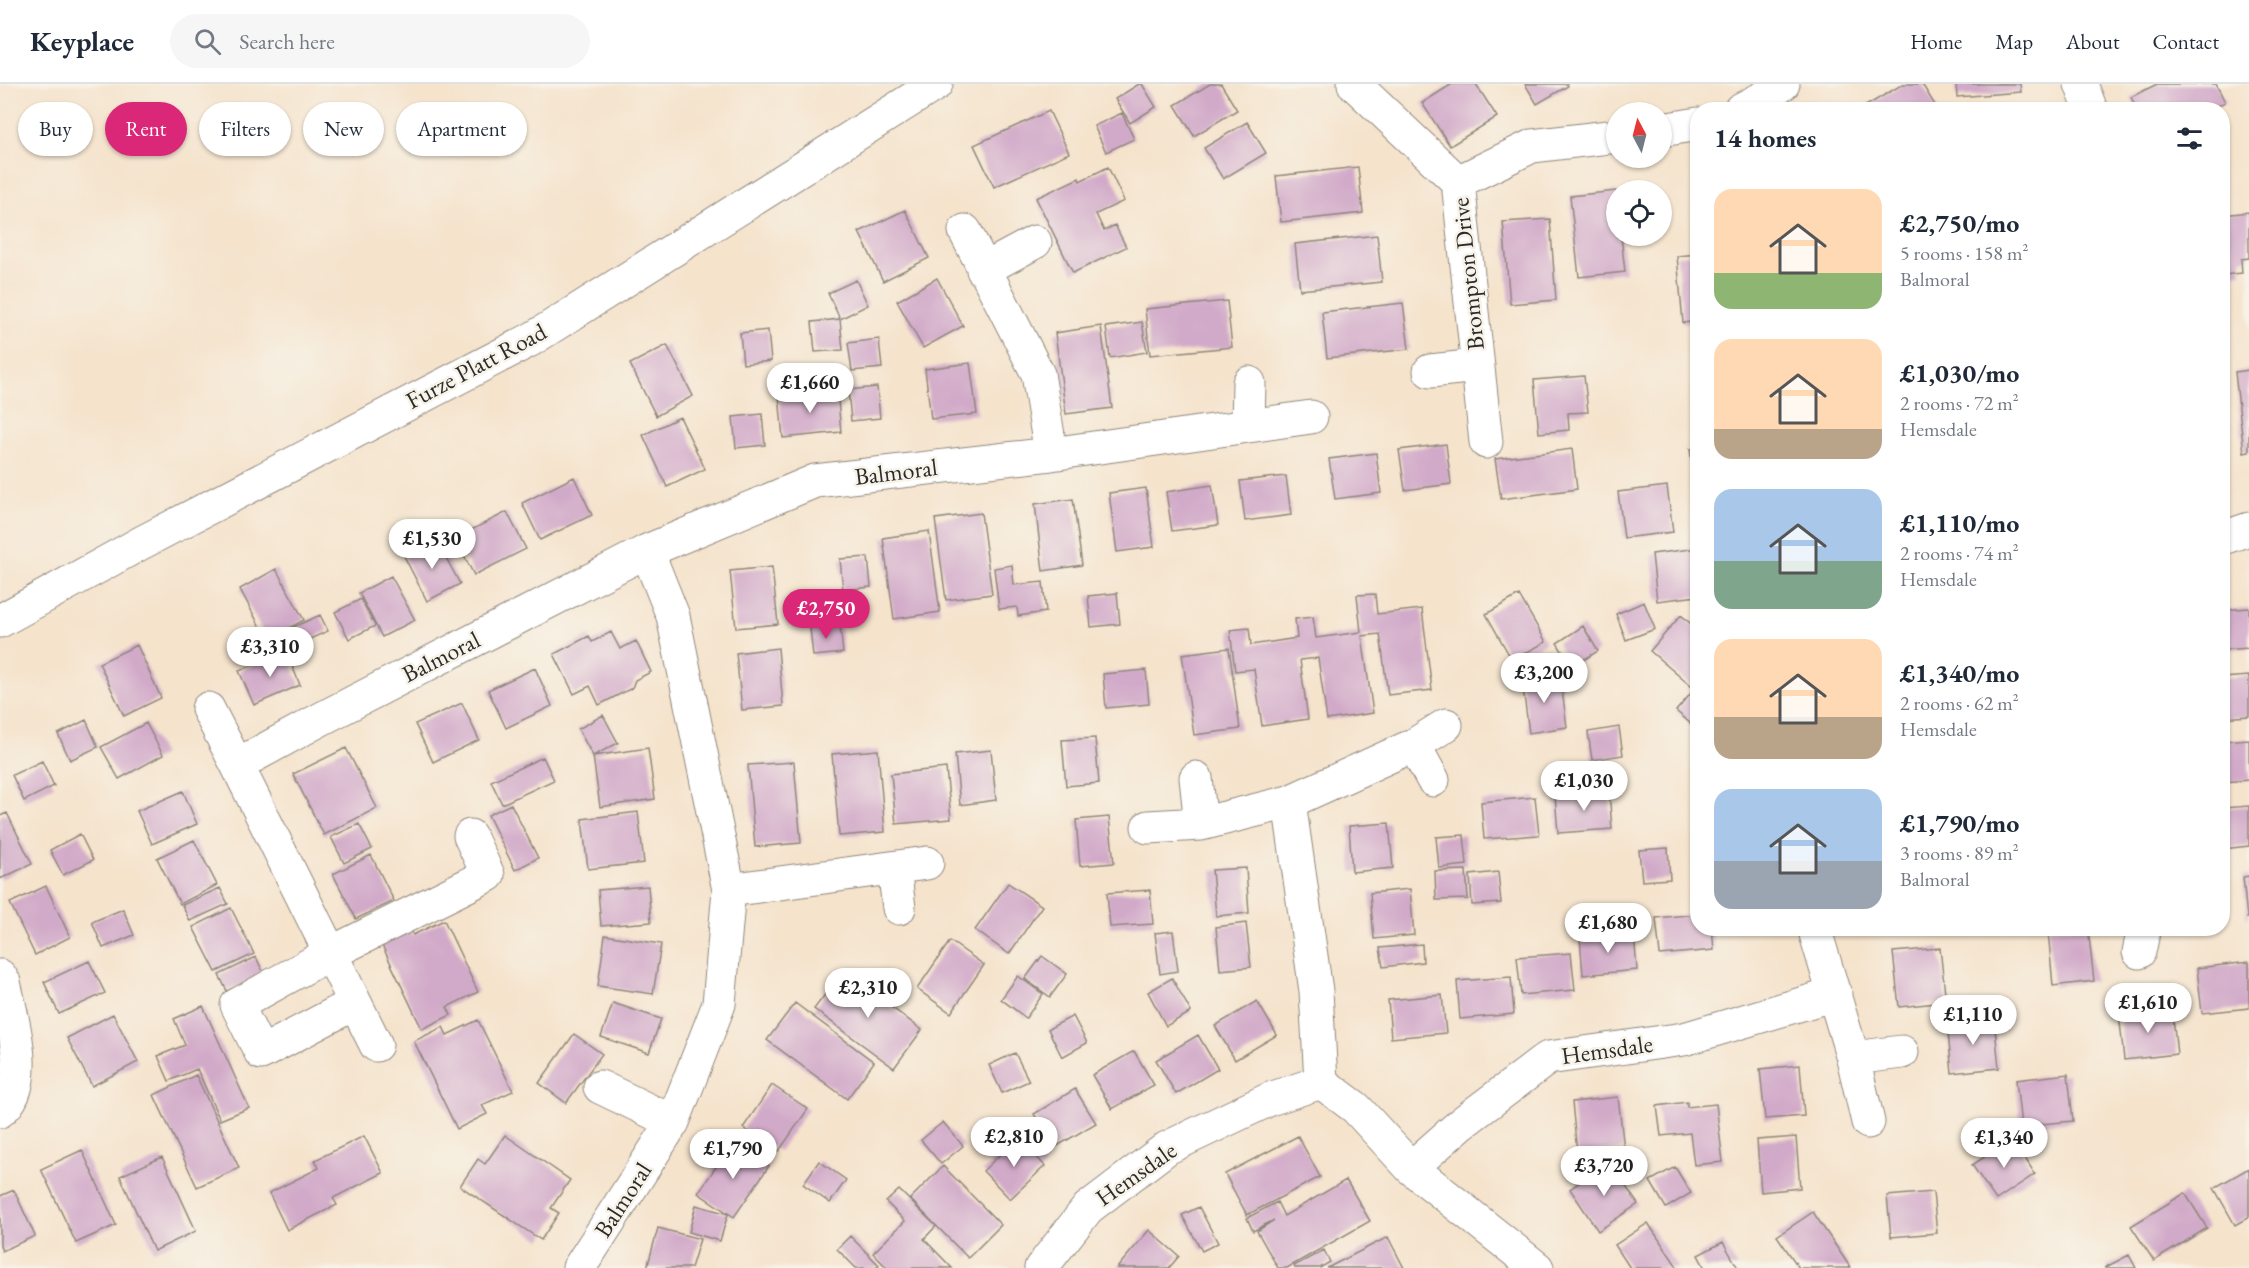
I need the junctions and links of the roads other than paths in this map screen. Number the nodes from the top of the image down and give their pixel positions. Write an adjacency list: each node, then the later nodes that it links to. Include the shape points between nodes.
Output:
1 (936, 84): 24 (street, Furze Platt Road, via 532,339)
2 (1354, 84): 10 (street, Brompton Drive)
3 (1783, 84): 5 (street)
4 (2081, 84): 6 (street)
5 (1755, 102)
6 (2088, 102)
7 (1690, 125): 8 (street)
8 (1672, 128)
9 (1606, 137): 10 (street, Brompton Drive, via 1532,146)
10 (1458, 182): 14 (street, Brompton Drive)
11 (964, 231): 13 (street)
12 (1035, 242): 13 (street)
13 (983, 270): 20 (street, via 1038,374)
14 (1478, 366): 15 (street, Brompton Drive); 19 (street, Brompton Drive)
15 (1430, 370)
16 (1249, 383): 18 (street)
17 (1311, 417): 18 (street, Balmoral)
18 (1248, 425): 20 (street, Balmoral)
19 (1486, 442)
20 (1052, 454): 23 (street, Balmoral, via 815,481)
21 (2249, 529): 22 (street)
22 (2230, 536)
23 (646, 551): 28 (street, Balmoral); 37 (street, Balmoral, via 673,616)
24 (0, 621)
25 (208, 709): 28 (street)
26 (1446, 725): 27 (street)
27 (1414, 745): 30 (street); 31 (street)
28 (237, 765): 40 (street)
29 (1196, 778): 32 (street)
30 (1433, 780)
31 (1288, 802): 32 (street); 47 (street, via 1316,991)
32 (1201, 824): 33 (street)
33 (1148, 826)
34 (470, 836): 40 (street, via 489,875)
35 (927, 863): 36 (street)
36 (894, 867): 37 (street); 38 (street)
37 (729, 890): 50 (street, Balmoral, via 719,1004)
38 (899, 908)
39 (1817, 936): 42 (street)
40 (329, 954): 43 (street); 43 (street, via 237,1005 261,1053)
41 (0, 976): 49 (street, via 19,1065 10,1104)
42 (1835, 994): 46 (street); 52 (street, Hemsdale, via 1684,1039 1548,1058 1462,1123)
43 (355, 1003): 44 (street)
44 (376, 1045)
45 (1902, 1052): 46 (street)
46 (1853, 1058): 51 (street)
47 (1321, 1082): 52 (street, via 1356,1108); 54 (street, Hemsdale, via 1270,1099 1167,1148 1088,1208)
48 (600, 1087): 50 (street)
49 (0, 1111)
50 (673, 1122): 53 (street, Balmoral)
51 (1868, 1122)
52 (1412, 1168): 55 (street)
53 (579, 1268)
54 (1041, 1268)
55 (1537, 1268)

